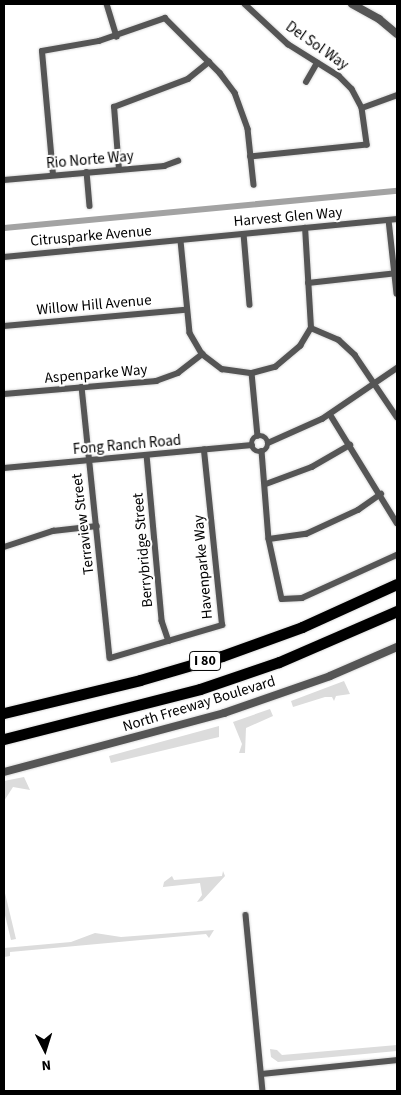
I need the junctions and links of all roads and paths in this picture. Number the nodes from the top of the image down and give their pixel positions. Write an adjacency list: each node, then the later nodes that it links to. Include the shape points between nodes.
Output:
1 (107, 4): 5 (street)
2 (245, 4): 7 (street, Del Sol Way, via 288,44)
3 (352, 4): 4 (street, via 380,19)
4 (397, 34)
5 (117, 36): 6 (street, via 165,18); 15 (street, via 42,51)
6 (209, 62): 11 (street, via 228,82 240,105 248,129); 13 (street, via 188,79 114,107)
7 (317, 63): 8 (street); 10 (street, Del Sol Way, via 346,82)
8 (306, 82)
9 (397, 96): 10 (street)
10 (362, 108): 11 (street, Del Sol Way, via 368,146)
11 (251, 157): 17 (street)
12 (178, 161): 13 (street, Rio Norte Way)
13 (119, 170): 14 (street, Rio Norte Way)
14 (87, 172): 15 (street, Rio Norte Way); 18 (street)
15 (53, 176): 16 (street, Rio Norte Way)
16 (4, 180)
17 (254, 185)
18 (90, 206)
19 (397, 219): 20 (street, Harvest Glen Way)
20 (389, 220): 21 (street, Harvest Glen Way); 25 (street)
21 (305, 228): 22 (street, Harvest Glen Way); 26 (street)
22 (244, 234): 23 (street, Harvest Glen Way); 28 (street)
23 (181, 241): 24 (street, Citrusparke Avenue); 29 (street)
24 (4, 256)
25 (396, 274): 26 (street); 27 (street)
26 (308, 283): 31 (street)
27 (397, 294)
28 (250, 305)
29 (186, 310): 30 (street, Willow Hill Avenue); 32 (street, via 190,333)
30 (4, 326)
31 (311, 328): 34 (street, via 300,346 275,368); 35 (street, via 339,340)
32 (202, 354): 34 (street, via 222,369); 36 (street, Aspenparke Way, via 188,366 156,382)
33 (397, 368): 35 (street)
34 (252, 373): 40 (street)
35 (375, 384): 38 (street); 39 (street)
36 (82, 388): 37 (street, Aspenparke Way); 47 (street, Terraview Street)
37 (4, 394)
38 (330, 414): 41 (street); 43 (street)
39 (397, 417)
40 (258, 436): 41 (street, via 266,438); 42 (street)
41 (268, 443): 45 (street)
42 (252, 445): 44 (street, Fong Ranch Road); 45 (street, via 255,450)
43 (350, 445): 49 (street, via 312,468); 50 (street)
44 (204, 450): 46 (street, Fong Ranch Road); 58 (street, Havenparke Way, via 222,625)
45 (262, 451): 49 (street)
46 (147, 455): 47 (street, Fong Ranch Road); 58 (street, Berrybridge Street, via 162,621)
47 (88, 461): 48 (street, Fong Ranch Road); 52 (street, Terraview Street)
48 (4, 468)
49 (266, 484): 53 (street)
50 (381, 494): 51 (street); 53 (street, via 358,510 306,534)
51 (397, 523)
52 (97, 526): 54 (street, via 53,531); 60 (street, Terraview Street)
53 (269, 539): 55 (street, via 282,599 302,598)
54 (4, 547)
55 (397, 555)
56 (397, 584): 61 (highway, I 80, via 302,627 222,656)
57 (397, 611): 62 (highway, I 80, via 279,662 200,688)
58 (168, 641): 60 (street, Havenparke Way)
59 (397, 647): 63 (street, North Freeway Boulevard, via 322,679 224,713)
60 (110, 658)
61 (4, 713)
62 (4, 739)
63 (4, 772)
64 (246, 915): 66 (street)
65 (397, 1060): 66 (street)
66 (262, 1074): 67 (street)
67 (263, 1091)

